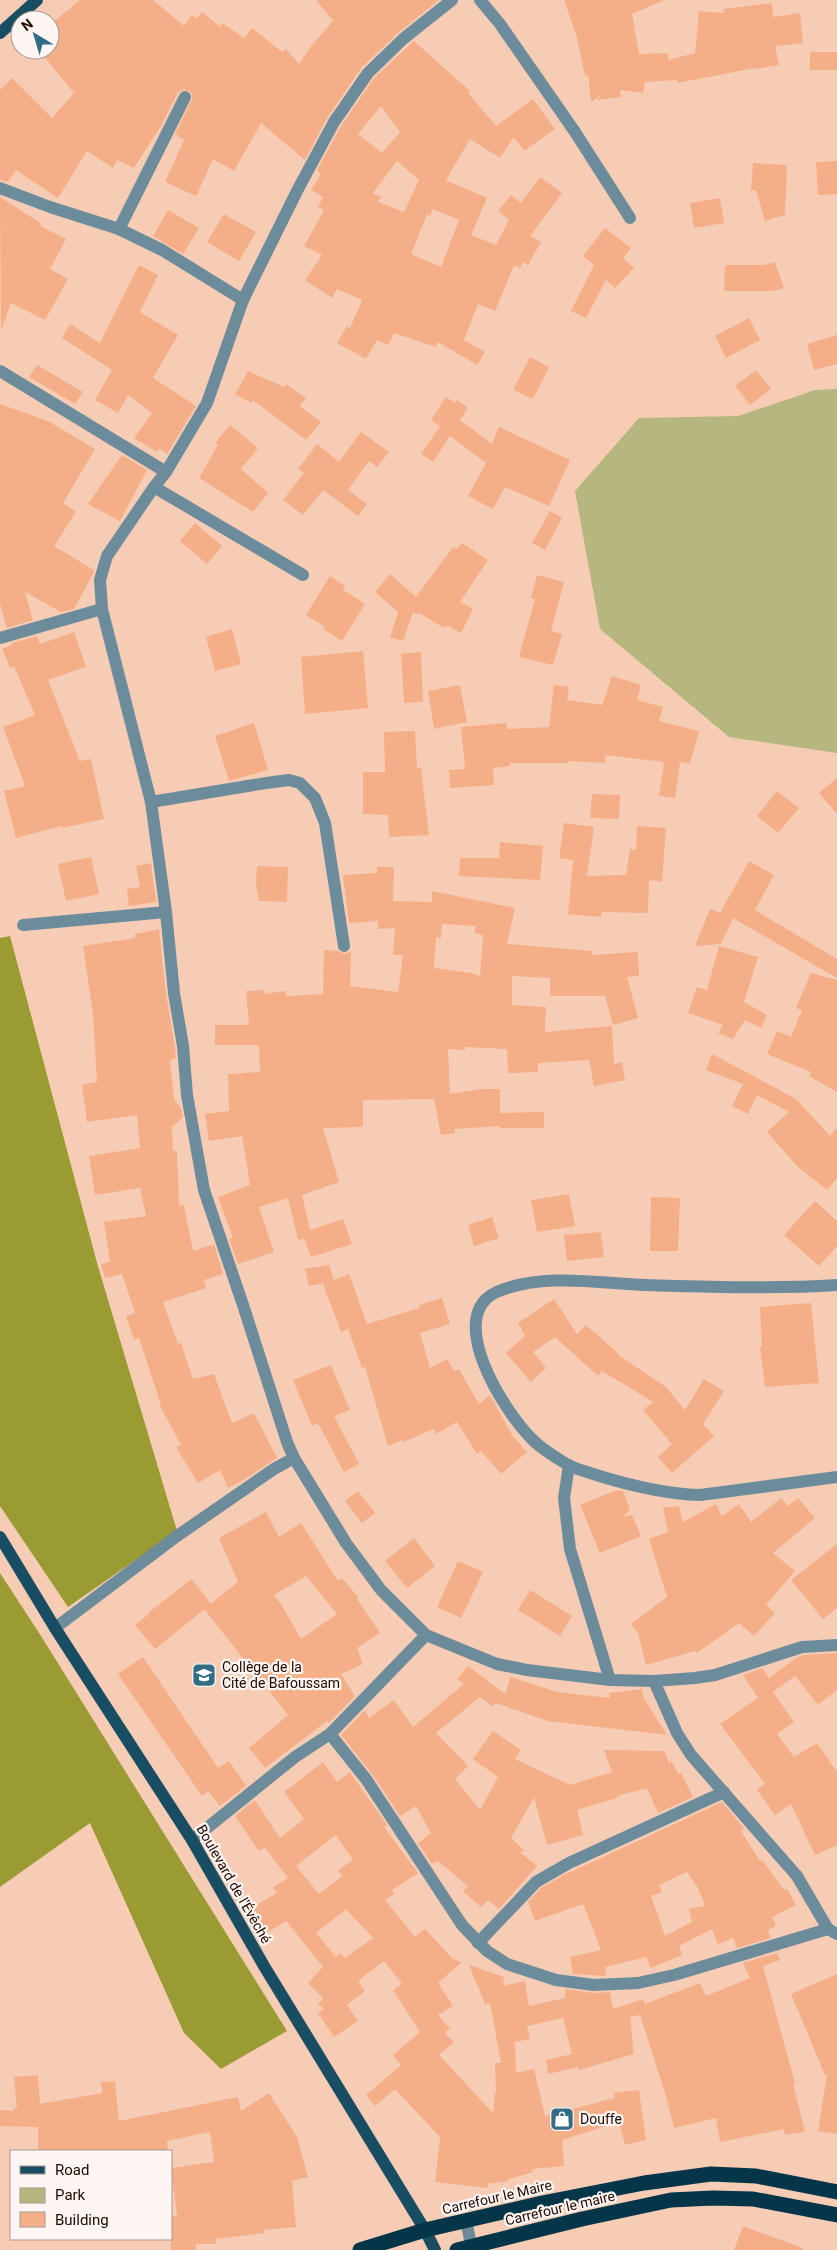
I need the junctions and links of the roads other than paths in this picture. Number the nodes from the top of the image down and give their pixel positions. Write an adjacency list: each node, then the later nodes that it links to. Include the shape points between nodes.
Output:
1 (37, 0): 4 (main road)
2 (452, 0): 9 (street, via 403,39 368,73 334,122)
3 (480, 0): 7 (street, via 575,132)
4 (0, 33)
5 (185, 97): 8 (street)
6 (0, 188): 8 (street)
7 (630, 218)
8 (120, 228): 9 (street)
9 (243, 300): 11 (street, via 207,403)
10 (0, 371): 11 (street)
11 (166, 472): 12 (street)
12 (154, 487): 13 (street); 14 (street, via 107,556 100,580)
13 (302, 575)
14 (102, 609): 15 (street); 16 (street)
15 (0, 638)
16 (151, 802): 17 (street); 19 (street, via 289,780 300,783 315,798 325,823)
17 (166, 912): 18 (street); 21 (street, via 187,1095 202,1184)
18 (23, 924)
19 (344, 946)
20 (837, 1285): 22 (street, via 746,1289 570,1281 518,1285 487,1297 474,1322 475,1338 495,1386 516,1420 534,1441)
21 (294, 1458): 25 (street, via 177,1536); 26 (street, via 346,1543 382,1590)
22 (569, 1466): 23 (street, via 617,1482 683,1495); 28 (street, via 564,1498 570,1550)
23 (837, 1477)
24 (0, 1537): 25 (main road, Boulevard de l'Évêché)
25 (55, 1628): 32 (main road, Boulevard de l'Évêché)
26 (426, 1634): 28 (street, via 497,1664); 30 (street)
27 (837, 1645): 29 (street, via 802,1647 715,1675)
28 (610, 1680): 29 (street)
29 (654, 1681): 31 (street, via 677,1733)
30 (330, 1734): 32 (street, via 295,1757); 34 (street, via 366,1779 462,1925)
31 (724, 1792): 33 (street, via 797,1876); 34 (street, via 569,1863 536,1882)
32 (192, 1840): 38 (main road, Boulevard de l'Évêché, via 264,1966)
33 (833, 1931): 34 (street, via 638,1983 556,1980 507,1964)
34 (478, 1943)
35 (837, 2192): 37 (highway, Carrefour le Maire, via 743,2174 711,2174 576,2195)
36 (837, 2215): 39 (highway, Carrefour le maire, via 753,2199 670,2200)
37 (466, 2220): 38 (highway, Carrefour le Maire); 39 (street)
38 (425, 2230): 40 (highway, Carrefour le Maire); 41 (main road, Boulevard de l'Évêché)
39 (466, 2249)
40 (360, 2250)
41 (434, 2250)

